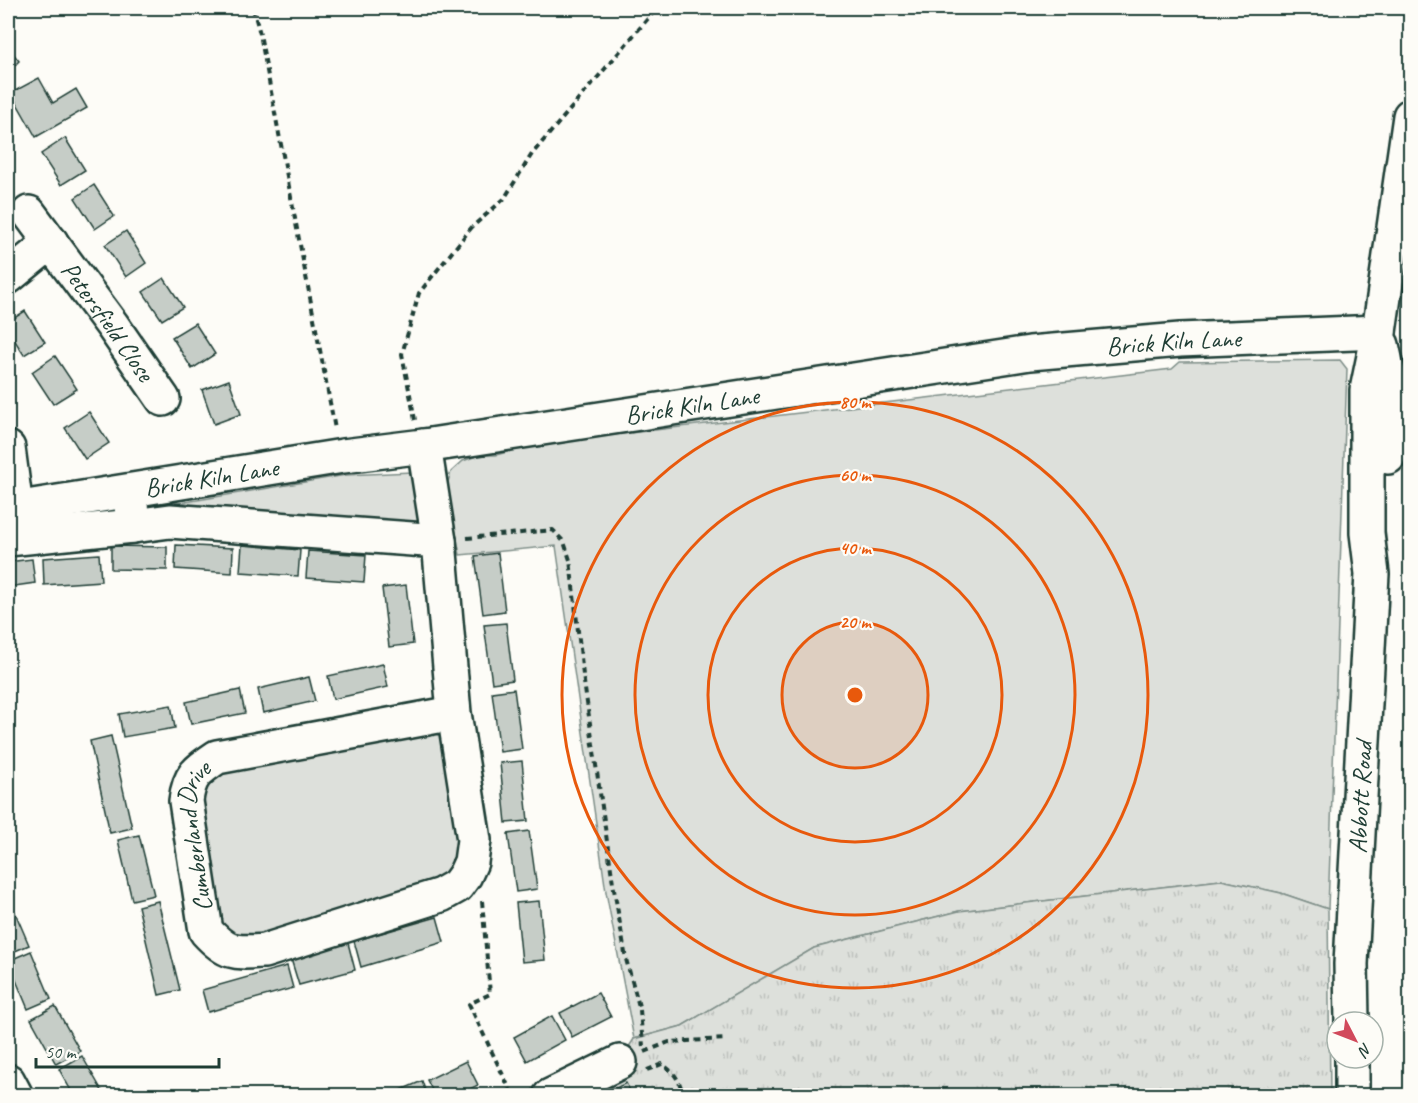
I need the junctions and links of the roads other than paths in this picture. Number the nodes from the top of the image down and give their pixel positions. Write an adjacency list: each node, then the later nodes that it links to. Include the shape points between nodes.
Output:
1 (1410, 116): 5 (street, Abbott Road)
2 (29, 213): 3 (street, Petersfield Close)
3 (51, 242): 4 (street, Petersfield Close); 6 (street, Petersfield Close)
4 (8, 277)
5 (1379, 332): 7 (street, Brick Kiln Lane, via 1180,340 1030,353); 15 (street, Abbott Road, via 1392,390 1384,531 1372,574)
6 (163, 399)
7 (424, 446): 9 (street, Brick Kiln Lane); 13 (street)
8 (8, 448): 10 (street)
9 (129, 490): 10 (street, Brick Kiln Lane); 11 (street)
10 (12, 509)
11 (133, 526): 12 (street); 13 (street, via 170,521)
12 (8, 539)
13 (439, 541): 14 (street)
14 (454, 713): 14 (street, Cumberland Drive, via 474,840 471,862 457,886 441,895 264,951 237,953 218,945 206,931 186,801 188,784 198,769 218,757)
15 (1352, 1010)
16 (632, 1057): 20 (street)
17 (1352, 1070): 21 (street)
18 (8, 1081): 19 (street)
19 (16, 1095)
20 (550, 1095)
21 (1352, 1095)

